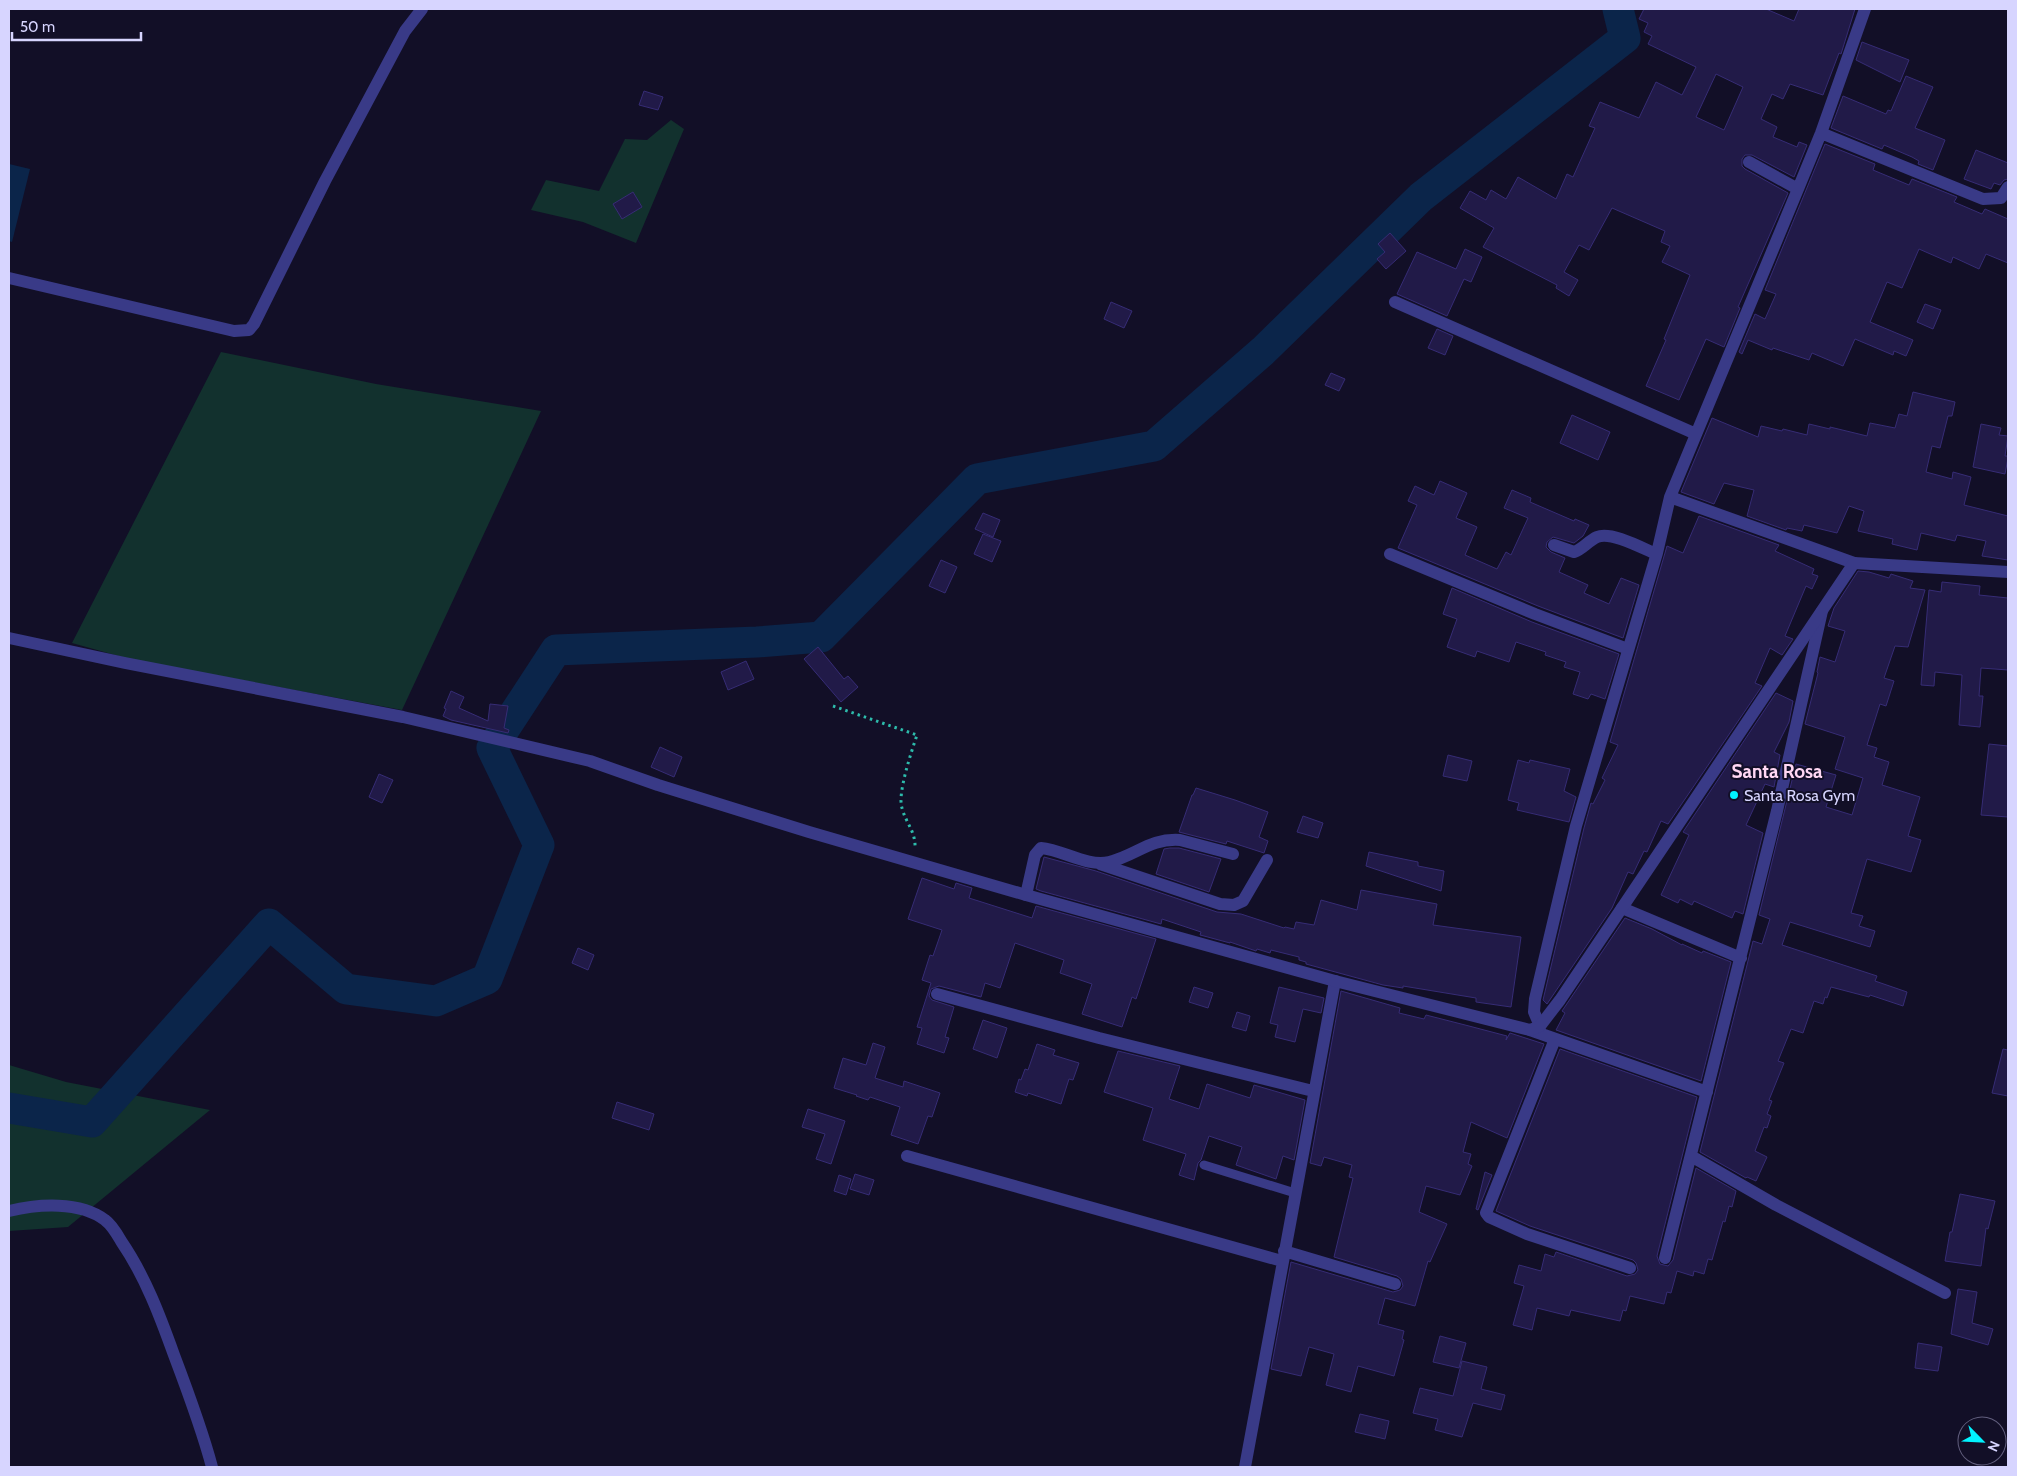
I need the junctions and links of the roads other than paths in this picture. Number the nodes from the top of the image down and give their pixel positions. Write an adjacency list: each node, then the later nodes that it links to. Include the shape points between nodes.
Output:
1 (422, 9): 7 (street, via 404,32 249,330 234,331)
2 (1865, 9): 3 (street)
3 (1821, 133): 5 (street, via 1983,199 2001,198); 6 (street)
4 (1750, 162): 6 (street)
5 (2008, 187)
6 (1798, 189): 9 (street)
7 (9, 278)
8 (1395, 302): 9 (street)
9 (1696, 434): 10 (street)
10 (1670, 497): 13 (street); 14 (street)
11 (1554, 545): 13 (street, via 1574,552 1597,537 1605,536)
12 (1390, 554): 18 (street)
13 (1656, 554): 18 (street)
14 (1854, 563): 15 (street); 16 (street)
15 (2008, 572)
16 (1823, 606): 23 (street); 24 (street)
17 (9, 638): 22 (street, via 404,717 590,761 658,785)
18 (1628, 649): 27 (street, via 1556,905 1535,999)
19 (1233, 854): 21 (street, via 1164,839 1118,859)
20 (1267, 860): 21 (street, via 1243,900 1234,905 1220,904)
21 (1094, 862): 22 (street, via 1041,848 1035,854)
22 (1026, 895): 25 (street)
23 (1622, 908): 24 (street); 27 (street, via 1560,1000)
24 (1741, 958): 30 (street)
25 (1334, 981): 27 (street); 29 (street)
26 (937, 994): 29 (street)
27 (1535, 1028): 28 (street)
28 (1555, 1039): 30 (street); 38 (street, via 1486,1213 1527,1234)
29 (1313, 1091): 34 (street)
30 (1707, 1092): 32 (street)
31 (907, 1156): 36 (street)
32 (1691, 1156): 37 (street); 40 (street, via 1776,1205)
33 (1204, 1165): 34 (lane)
34 (1295, 1193): 36 (street)
35 (9, 1211): 41 (street, via 40,1206 68,1207 99,1216 112,1228 129,1252 159,1316)
36 (1283, 1256): 39 (street); 42 (street)
37 (1665, 1258)
38 (1630, 1268)
39 (1395, 1284)
40 (1945, 1293)
41 (212, 1467)
42 (1245, 1467)

